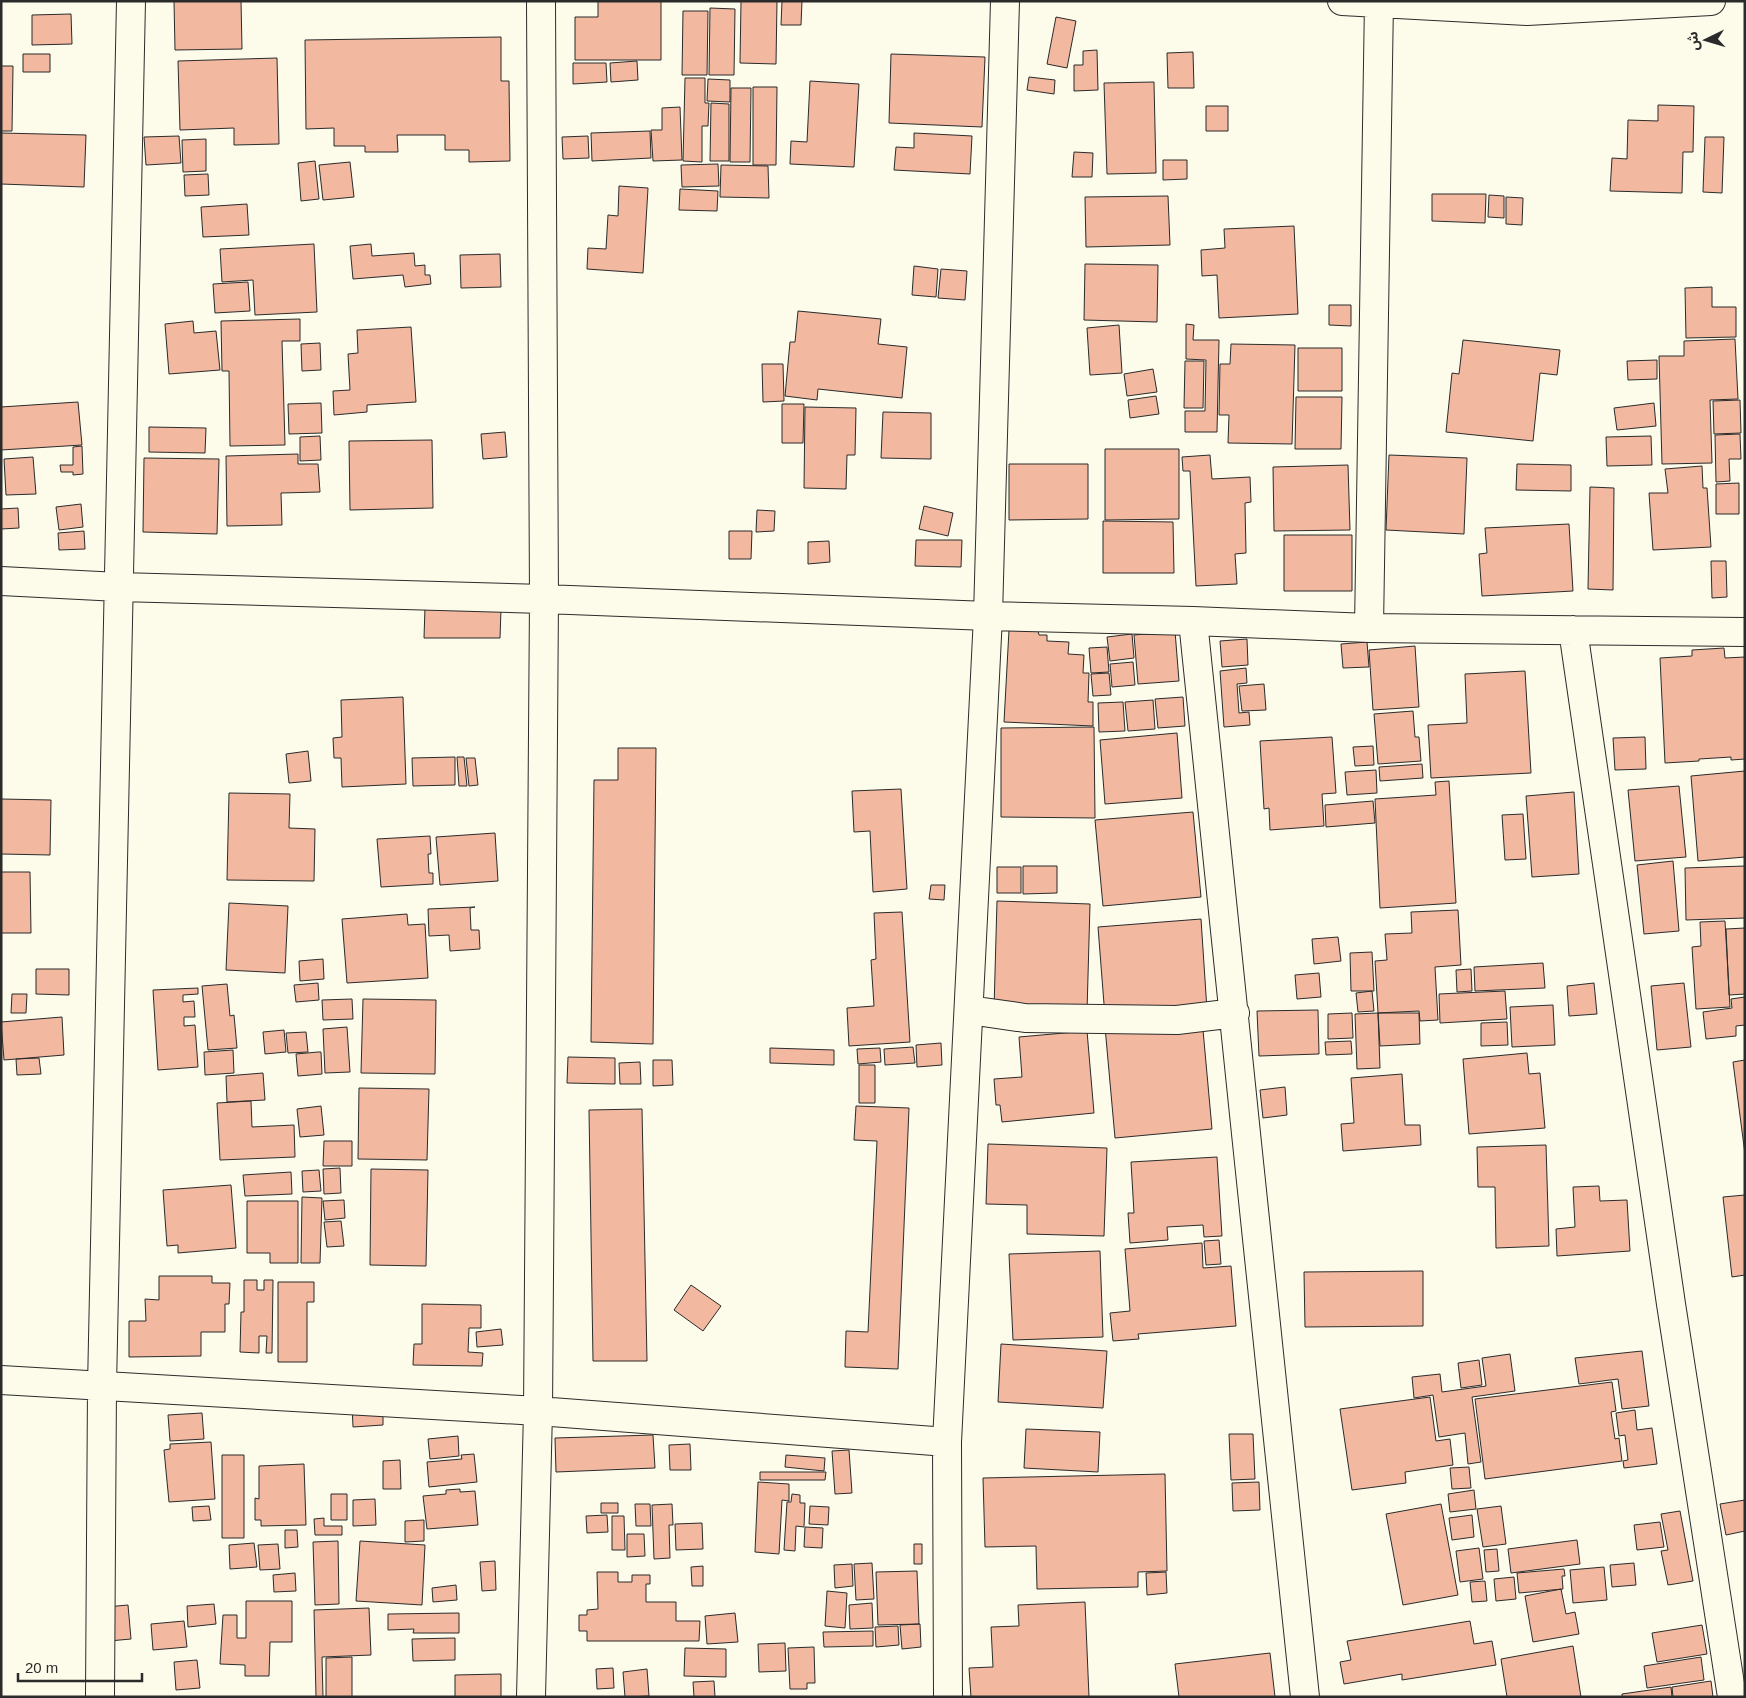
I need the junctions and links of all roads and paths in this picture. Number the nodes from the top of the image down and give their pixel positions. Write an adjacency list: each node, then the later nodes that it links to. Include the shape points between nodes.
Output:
1 (131, 1): 8 (street)
2 (541, 1): 9 (street)
3 (1005, 1): 10 (street)
4 (1342, 1): 6 (street)
5 (1711, 1): 6 (street, via 1527,10)
6 (1379, 2): 12 (street)
7 (1, 581): 8 (street)
8 (119, 587): 9 (street); 18 (street)
9 (544, 599): 10 (street); 19 (street)
10 (988, 616): 11 (street); 15 (street)
11 (1193, 621): 12 (street); 16 (street)
12 (1369, 628): 13 (street)
13 (1573, 630): 14 (street); 25 (street)
14 (1745, 632)
15 (969, 1010): 16 (street, via 1034,1018 1177,1020); 20 (street)
16 (1235, 1013): 24 (street)
17 (1, 1380): 18 (street)
18 (102, 1387): 19 (street); 21 (street)
19 (538, 1411): 20 (street); 22 (street)
20 (947, 1442): 23 (street)
21 (100, 1697)
22 (532, 1697)
23 (948, 1697)
24 (1305, 1697)
25 (1732, 1697)

